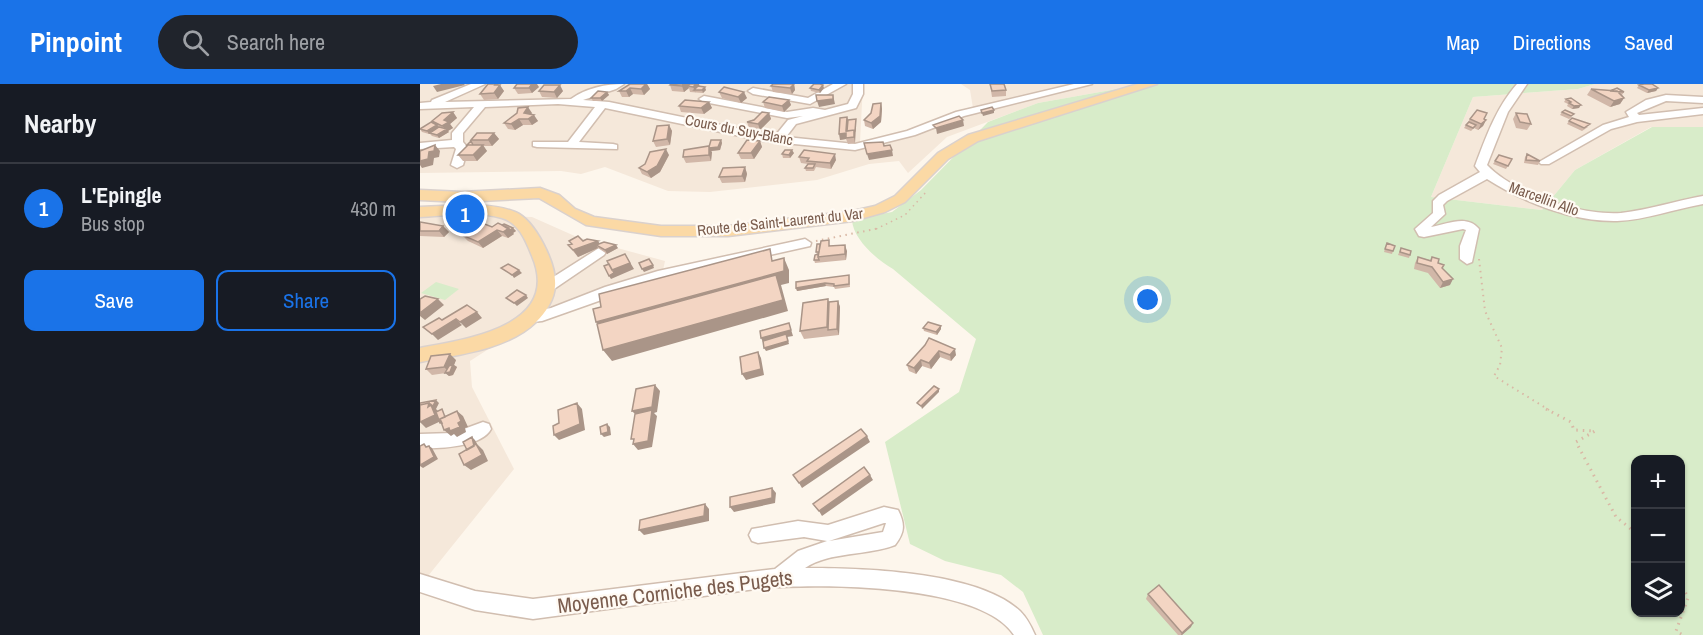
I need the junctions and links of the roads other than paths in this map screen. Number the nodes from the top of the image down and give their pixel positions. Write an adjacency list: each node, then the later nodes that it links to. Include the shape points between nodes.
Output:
1 (480, 84): 14 (street)
2 (620, 84): 11 (street, via 589,91)
3 (841, 84): 8 (street, via 810,101)
4 (858, 84): 17 (street, via 852,106)
5 (1086, 84): 19 (street, Cours du Suy-Blanc, via 960,114 911,133 855,147)
6 (1151, 84): 28 (main road, Route de Saint-Laurent du Var, via 973,138 943,156 900,200 853,216 728,231 661,231 591,222 540,193)
7 (1522, 84): 27 (street, Marcellin Allo, via 1510,97 1492,139 1482,166)
8 (753, 91)
9 (704, 99): 17 (street, via 787,115)
10 (1703, 100): 18 (street, via 1674,96 1654,99 1631,112)
11 (573, 102): 12 (street, Cours du Suy-Blanc); 13 (street, Cours du Suy-Blanc)
12 (483, 103): 14 (street, Cours du Suy-Blanc); 21 (street, via 458,133)
13 (603, 104): 19 (street, Cours du Suy-Blanc); 22 (street)
14 (434, 105): 15 (street, Cours du Suy-Blanc)
15 (420, 106)
16 (1703, 111): 18 (street)
17 (825, 113): 19 (street, via 792,122)
18 (1636, 119): 25 (street, via 1607,127)
19 (777, 140)
20 (537, 144): 22 (street)
21 (458, 145): 23 (street); 26 (street)
22 (571, 145): 24 (street)
23 (420, 146)
24 (613, 147)
25 (1545, 162)
26 (451, 166)
27 (1486, 174): 29 (street, Marcellin Allo, via 1512,189 1588,215 1650,213); 33 (street, via 1443,198 1437,204 1439,214 1421,229 1424,233 1465,224 1473,229)
28 (420, 195)
29 (1703, 200)
30 (420, 212): 35 (main road, via 490,212 518,220 532,239)
31 (805, 243): 36 (street, via 609,290)
32 (599, 252): 35 (street)
33 (1467, 259)
34 (639, 272): 36 (street)
35 (549, 286): 36 (main road, via 546,300)
36 (527, 320): 37 (main road, via 473,344)
37 (420, 355)
38 (483, 429): 39 (street, via 463,440)
39 (420, 441)
40 (759, 535): 41 (street, via 801,529 828,533 884,515 892,516 896,524 889,539 808,555)
41 (780, 577): 42 (street, Moyenne Corniche des Pugets, via 533,609 468,601); 43 (street, Moyenne Corniche des Pugets, via 857,579 938,588 992,604 1009,614)
42 (420, 583)
43 (1025, 635)

